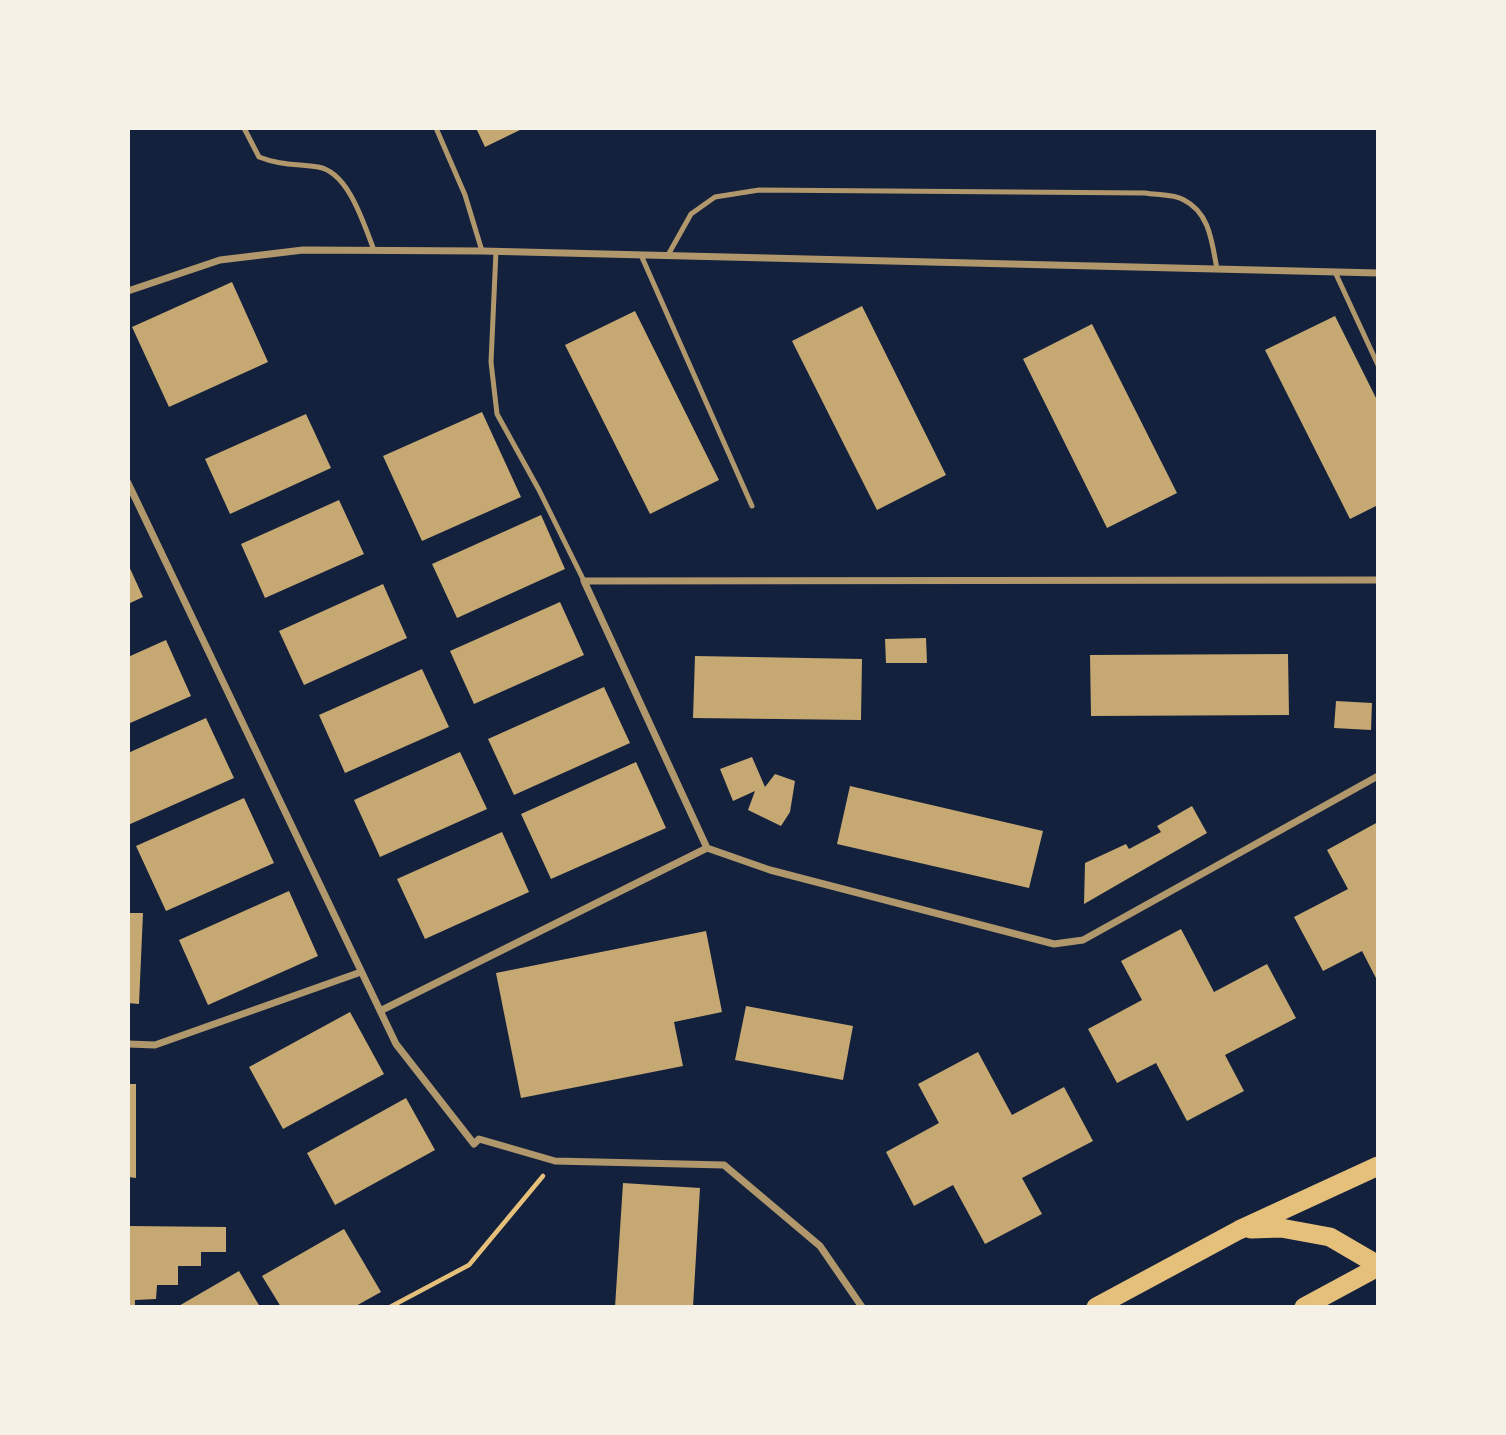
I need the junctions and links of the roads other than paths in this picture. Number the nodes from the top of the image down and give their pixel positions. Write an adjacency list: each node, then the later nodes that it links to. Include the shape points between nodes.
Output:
1 (244, 128): 3 (lane, via 259,157 276,164 321,167 334,176 351,194)
2 (436, 128): 4 (lane, via 465,195)
3 (374, 250): 4 (street); 11 (street, via 303,250 220,260)
4 (482, 251): 5 (street)
5 (496, 251): 6 (street); 16 (lane, via 491,362 497,414)
6 (641, 255): 7 (street); 14 (lane)
7 (668, 255): 8 (street); 8 (lane, via 691,214 715,197 759,190 1144,194 1183,199 1200,213)
8 (1217, 269): 9 (street)
9 (1335, 272): 10 (street); 12 (lane)
10 (1378, 274)
11 (128, 291)
12 (1378, 365)
13 (128, 483): 19 (street)
14 (752, 506)
15 (1378, 580): 16 (street)
16 (584, 581): 18 (street)
17 (1378, 776): 18 (street, via 1083,940 1054,944 771,870)
18 (707, 848): 20 (street)
19 (361, 972): 20 (street); 21 (street, via 155,1045)
20 (380, 1011): 25 (street, via 396,1044 474,1144 479,1139 555,1161 724,1164 820,1246)
21 (128, 1044)
22 (1378, 1166): 23 (highway)
23 (1240, 1230): 24 (highway, via 1281,1228 1331,1237); 26 (highway)
24 (1378, 1266): 27 (highway)
25 (862, 1307)
26 (1096, 1307)
27 (1304, 1307)

